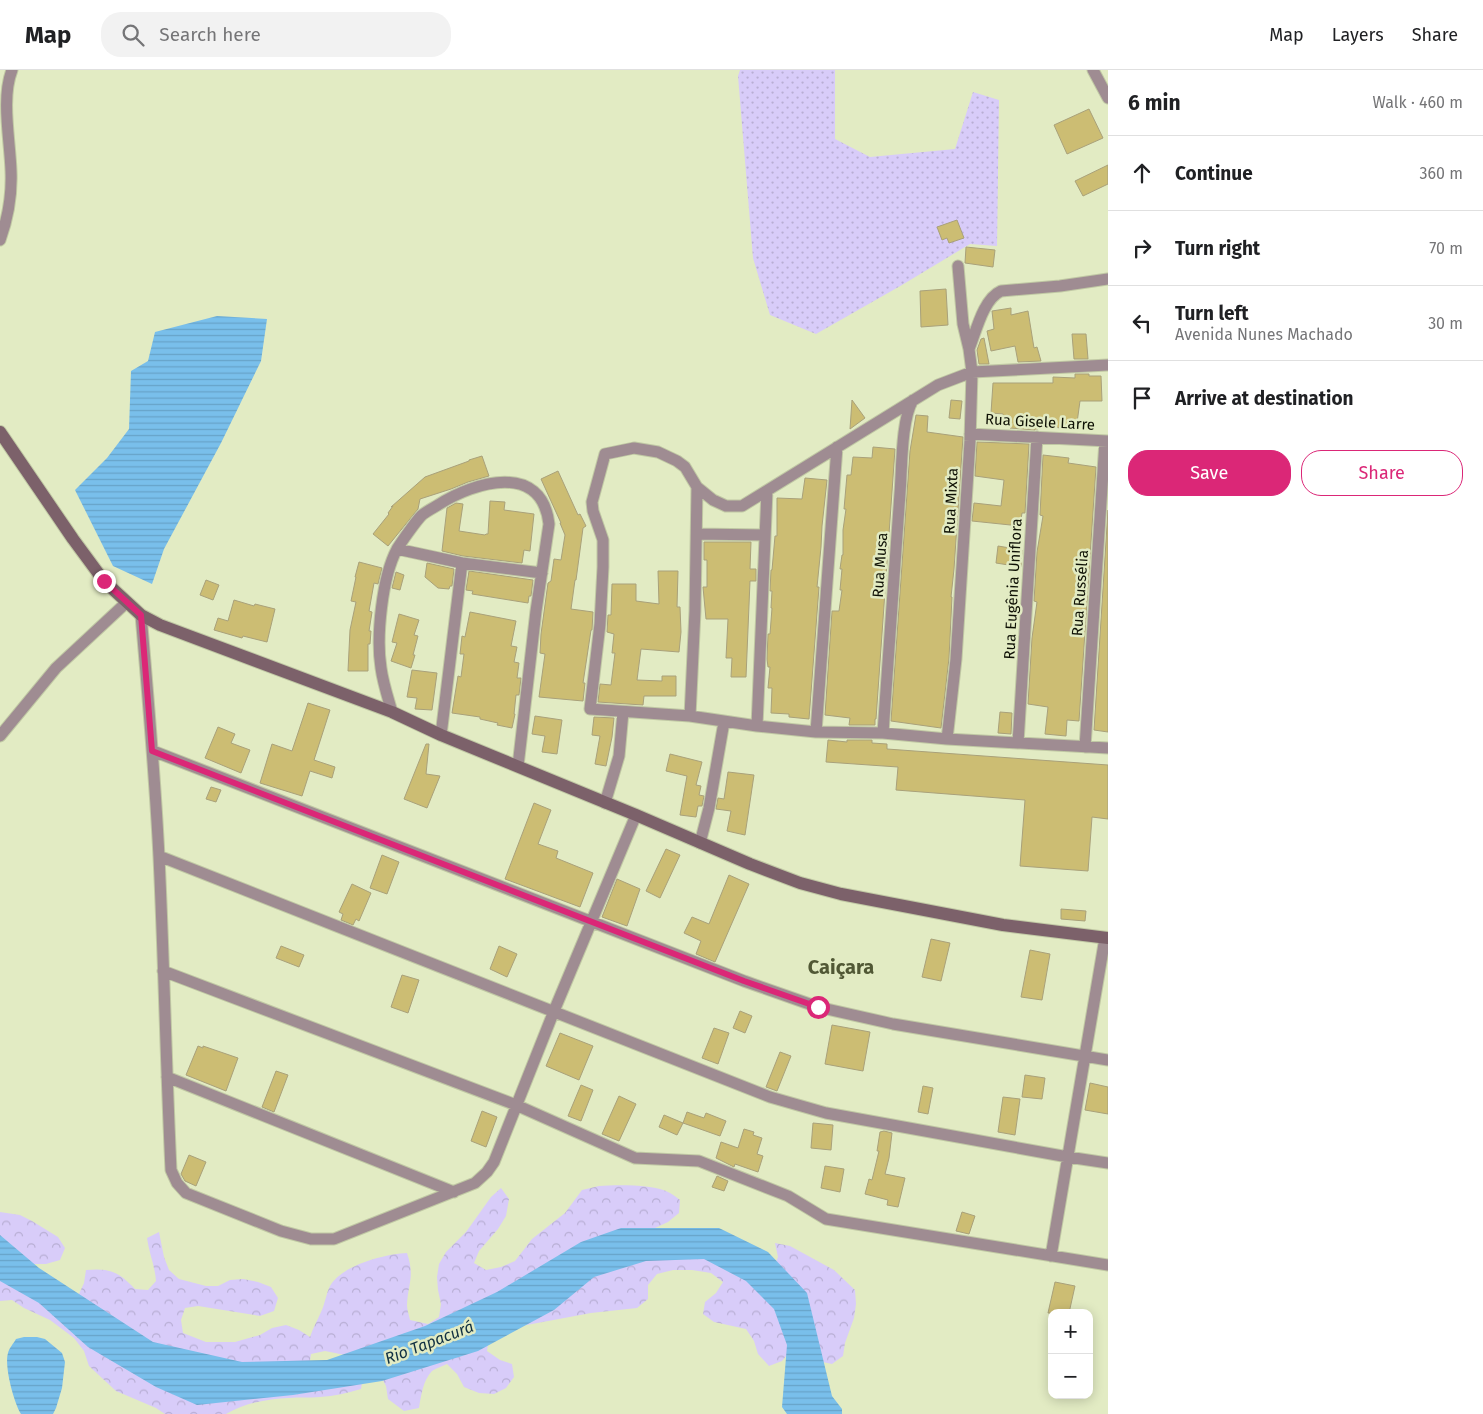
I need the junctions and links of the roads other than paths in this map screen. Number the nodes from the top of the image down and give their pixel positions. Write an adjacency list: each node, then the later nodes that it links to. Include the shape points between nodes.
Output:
1 (12, 70): 4 (street, via 7,99 11,173 6,221)
2 (1093, 70): 3 (street)
3 (1108, 98)
4 (0, 240)
5 (958, 266): 7 (street, Rua Mixta, via 962,324)
6 (1108, 279): 7 (street, via 1001,291 986,307)
7 (969, 349): 9 (street, Rua Mixta)
8 (1108, 365): 9 (street)
9 (972, 372): 10 (street, via 938,384); 12 (street, Rua Mixta)
10 (913, 400): 15 (street); 31 (street, Rua Musa, via 904,432)
11 (0, 432): 23 (main road, via 73,540 104,581)
12 (970, 434): 13 (street, Rua Gisele Larre); 34 (street, Rua Mixta)
13 (1037, 437): 14 (street, Rua Gisele Larre); 35 (street, Rua Eugênia Uniflora)
14 (1106, 441): 36 (street, Rua Russélia)
15 (837, 447): 17 (street); 30 (street)
16 (698, 487): 17 (street, via 726,506 742,506); 18 (street); 26 (street, via 685,467 658,452 634,448 605,454 592,502 603,540 603,567 590,709)
17 (766, 491): 19 (street)
18 (697, 534): 19 (street); 27 (street)
19 (765, 535): 29 (street)
20 (397, 549): 21 (street); 22 (street, via 422,515 460,492 490,483 518,482 534,491 547,510 549,524); 25 (street, via 384,590 380,646 381,667)
21 (462, 563): 22 (street); 32 (street)
22 (542, 572): 39 (street)
23 (127, 602): 24 (main road); 33 (street, via 56,668)
24 (141, 615): 25 (main road); 38 (street)
25 (392, 712): 32 (main road)
26 (623, 712): 27 (street); 40 (street, via 618,756)
27 (690, 716): 28 (street)
28 (724, 722): 29 (street); 42 (street)
29 (757, 726): 30 (street)
30 (816, 732): 31 (street)
31 (883, 733): 34 (street)
32 (441, 735): 39 (main road)
33 (0, 736)
34 (948, 739): 35 (street)
35 (1018, 743): 36 (street)
36 (1085, 748): 37 (street)
37 (1108, 748)
38 (152, 751): 43 (street); 44 (street)
39 (518, 766): 40 (main road)
40 (605, 803): 41 (main road)
41 (636, 815): 42 (main road); 44 (street)
42 (700, 843): 45 (main road, via 750,864 841,894 1003,925)
43 (159, 856): 46 (street); 47 (street)
44 (592, 922): 47 (street); 48 (street, via 818,1007 893,1024)
45 (1107, 938): 48 (street)
46 (162, 971): 50 (street); 51 (street)
47 (554, 1011): 51 (street); 52 (street, via 770,1097 826,1113)
48 (1085, 1057): 49 (street); 52 (street)
49 (1108, 1060)
50 (167, 1077): 54 (street); 54 (street, via 172,1170 176,1182 186,1193 272,1228 311,1239 334,1239)
51 (516, 1105): 54 (street, via 487,1172 475,1183); 55 (street, via 634,1158 699,1161 788,1196 826,1219)
52 (1068, 1157): 53 (street); 55 (street)
53 (1108, 1163)
54 (454, 1192)
55 (1051, 1256): 56 (street)
56 (1108, 1265)

